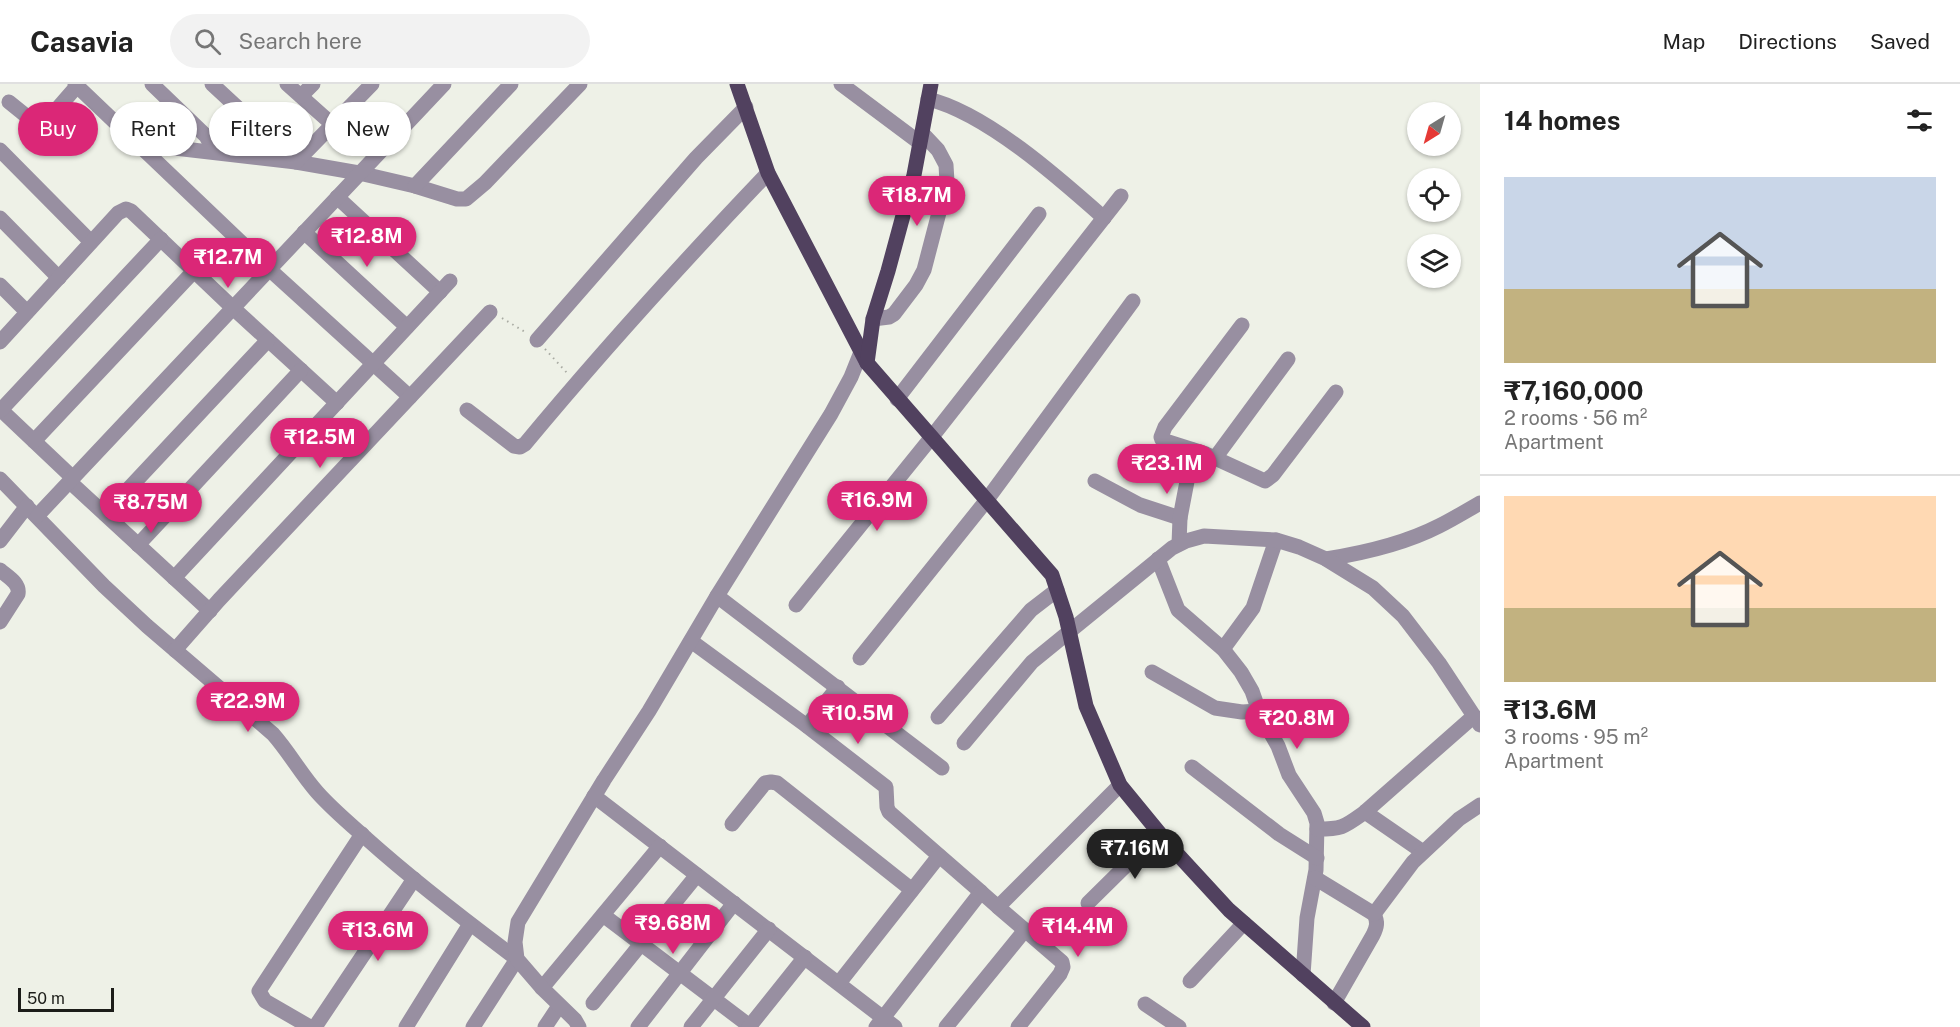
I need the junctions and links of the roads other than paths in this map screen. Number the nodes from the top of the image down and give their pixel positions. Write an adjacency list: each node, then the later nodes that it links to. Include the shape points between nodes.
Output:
1 (152, 84): 21 (street)
2 (212, 84): 25 (street)
3 (287, 84): 13 (street)
4 (313, 84): 13 (street)
5 (372, 84): 15 (street)
6 (444, 84): 26 (street)
7 (512, 84): 28 (street)
8 (580, 84): 28 (street, via 472,196 456,198)
9 (737, 84): 16 (main road)
10 (841, 84): 20 (street)
11 (76, 85): 14 (street, via 44,124 34,123); 17 (street)
12 (930, 92): 20 (main road); 33 (street, via 1008,141)
13 (302, 96): 18 (street)
14 (9, 102)
15 (355, 102)
16 (746, 107): 27 (main road); 49 (street, via 696,158)
17 (110, 116)
18 (325, 118)
19 (325, 133): 25 (street)
20 (921, 138): 45 (main road); 45 (street, via 938,150 946,165 947,182 924,270 894,314)
21 (209, 141)
22 (0, 150): 36 (street)
23 (152, 156): 37 (street)
24 (247, 156): 25 (street)
25 (296, 162): 26 (street)
26 (359, 173): 28 (street); 30 (street)
27 (768, 173): 51 (main road); 60 (street, via 690,255 525,444 514,446)
28 (415, 186)
29 (1121, 196): 33 (street)
30 (337, 197): 34 (street); 47 (street, via 445,287)
31 (1039, 214): 57 (street)
32 (0, 218): 39 (street)
33 (1104, 218): 61 (street)
34 (304, 232): 37 (street); 47 (street)
35 (161, 239): 36 (street, via 126,209); 38 (street); 59 (street)
36 (91, 242): 39 (street)
37 (269, 269): 42 (street); 53 (street)
38 (194, 271): 42 (street); 62 (street)
39 (59, 278): 43 (street)
40 (0, 285): 43 (street)
41 (1132, 301): 68 (street)
42 (233, 308): 48 (street); 66 (street)
43 (27, 312): 50 (street)
44 (490, 312): 56 (street)
45 (873, 319): 51 (main road)
46 (1242, 325): 63 (street, via 1162,432 1164,441)
47 (407, 327): 53 (street)
48 (268, 340): 54 (street); 71 (street)
49 (537, 340)
50 (0, 342)
51 (864, 358): 57 (main road); 82 (street)
52 (1288, 359): 64 (street)
53 (374, 363): 56 (street); 58 (street)
54 (301, 370): 58 (street); 76 (street)
55 (1336, 392): 64 (street, via 1269,479 1259,479)
56 (410, 397): 84 (street)
57 (897, 399): 61 (main road)
58 (337, 403): 80 (street)
59 (1, 409): 62 (street)
60 (467, 410)
61 (931, 438): 68 (main road); 83 (street)
62 (34, 441): 66 (street)
63 (1193, 450): 64 (street); 72 (street)
64 (1215, 458)
65 (0, 479): 70 (street)
66 (72, 480): 70 (street); 71 (street)
67 (1095, 481): 72 (street, via 1140,505)
68 (986, 501): 81 (main road, via 1052,575); 90 (street)
69 (1480, 503): 78 (street, via 1408,539)
70 (32, 511): 74 (street); 89 (street, via 104,586)
71 (105, 514): 76 (street)
72 (1180, 518): 75 (street)
73 (1276, 540): 75 (street, via 1204,536); 78 (street); 88 (street, via 1253,608)
74 (0, 541)
75 (1179, 544): 77 (street)
76 (138, 545): 80 (street)
77 (1158, 559): 86 (street); 88 (street, via 1178,610)
78 (1326, 559): 95 (street, via 1373,588 1403,616)
79 (0, 570): 85 (street, via 19,589)
80 (174, 578): 84 (street)
81 (1057, 590): 86 (main road); 94 (street, via 1031,610)
82 (717, 596): 87 (street); 92 (street)
83 (796, 605)
84 (210, 610): 89 (street)
85 (0, 622)
86 (1069, 632): 97 (street, via 1032,662); 100 (main road, via 1086,706)
87 (691, 641): 96 (street); 101 (street)
88 (1223, 649): 93 (street, via 1241,672)
89 (175, 650): 107 (street, via 273,734 316,791)
90 (860, 658)
91 (1152, 672): 93 (street, via 1215,708)
92 (838, 687): 96 (street); 99 (street)
93 (1259, 711): 105 (street, via 1289,775 1314,813)
94 (938, 717)
95 (1477, 720): 103 (street)
96 (807, 726): 110 (street, via 886,787 889,812)
97 (964, 743)
98 (1192, 767): 111 (street)
99 (942, 768)
100 (1120, 785): 106 (main road); 119 (street)
101 (594, 796): 108 (street); 128 (street, via 518,922)
102 (1480, 806): 109 (street, via 1459,819)
103 (1365, 812): 105 (street, via 1341,829); 109 (street)
104 (732, 824): 115 (street, via 765,783 777,783)
105 (1317, 829): 111 (street)
106 (1159, 833): 118 (street); 122 (main road)
107 (362, 834): 114 (street); 141 (street, via 259,991 266,1001)
108 (660, 846): 112 (street); 121 (street)
109 (1423, 852): 120 (street)
110 (939, 856): 115 (street); 116 (street)
111 (1317, 858): 113 (street)
112 (697, 874): 117 (street); 126 (street)
113 (1315, 878): 120 (street); 130 (street, via 1307,918)
114 (414, 879): 123 (street); 142 (street)
115 (912, 890): 132 (street)
116 (981, 892): 119 (street); 139 (street)
117 (734, 903): 124 (street); 129 (street)
118 (1088, 903)
119 (998, 907): 125 (street)
120 (1374, 914): 136 (street, via 1377,927)
121 (603, 915): 126 (street); 133 (street)
122 (1244, 923): 130 (main road); 131 (street)
123 (470, 924): 128 (street); 143 (street)
124 (769, 929): 127 (street); 134 (street)
125 (1025, 930): 150 (street); 151 (street, via 1062,962 1063,968)
126 (640, 945): 129 (street); 135 (street)
127 (805, 957): 132 (street); 149 (street)
128 (517, 959): 133 (street); 144 (street)
129 (679, 974): 134 (street); 147 (street)
130 (1303, 975): 136 (main road)
131 (1190, 981)
132 (840, 983): 139 (street)
133 (542, 988): 138 (street)
134 (713, 999): 148 (street); 149 (street)
135 (593, 1003)
136 (1334, 1003): 140 (main road)
137 (1145, 1004): 152 (street)
138 (559, 1006): 145 (street); 146 (street)
139 (885, 1024)
140 (1355, 1025)
141 (310, 1027)
142 (315, 1027)
143 (406, 1027)
144 (473, 1027)
145 (545, 1027)
146 (579, 1027)
147 (639, 1027)
148 (691, 1027)
149 (750, 1027)
150 (946, 1027)
151 (1018, 1027)
152 (1179, 1027)

